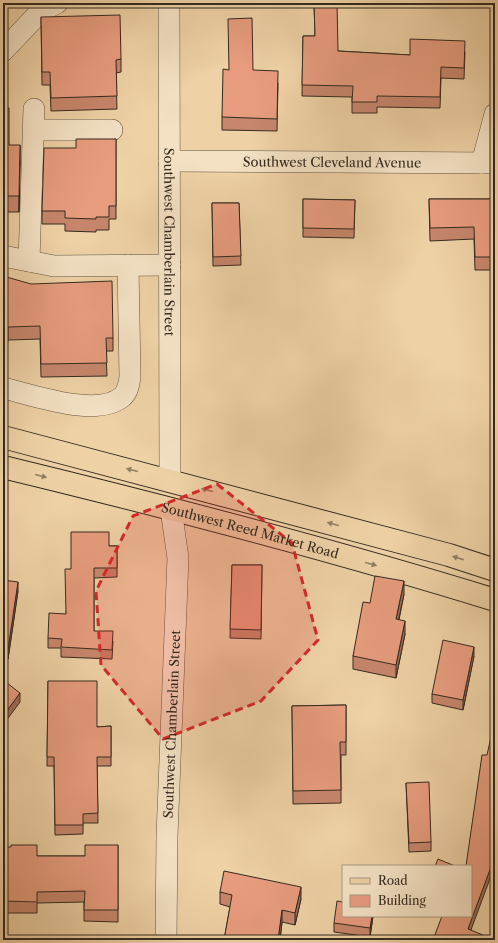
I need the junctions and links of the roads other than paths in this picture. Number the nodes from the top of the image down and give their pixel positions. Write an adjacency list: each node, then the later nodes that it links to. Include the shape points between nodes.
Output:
1 (57, 3): 3 (street, via 41,11)
2 (169, 3): 8 (street, Southwest Chamberlain Street)
3 (3, 51)
4 (34, 109): 6 (street)
5 (495, 114): 9 (street)
6 (34, 130): 7 (street); 11 (street)
7 (112, 130)
8 (169, 161): 9 (street, Southwest Cleveland Avenue); 13 (street, Southwest Chamberlain Street)
9 (488, 163)
10 (3, 256): 11 (street)
11 (29, 262): 12 (street, via 54,266)
12 (128, 265): 13 (street); 14 (street, via 130,378 128,389 122,396 107,405 84,407)
13 (170, 265): 17 (street, Southwest Chamberlain Street)
14 (3, 388)
15 (3, 437): 17 (main road, one-way to 15)
16 (3, 467): 18 (main road, Southwest Reed Market Road, one-way to 18)
17 (170, 480): 19 (main road, one-way to 17, via 449,554)
18 (171, 509): 20 (main road, Southwest Reed Market Road, one-way to 20); 21 (street, Southwest Chamberlain Street, via 178,558 167,836)
19 (495, 570)
20 (495, 600)
21 (166, 940)

